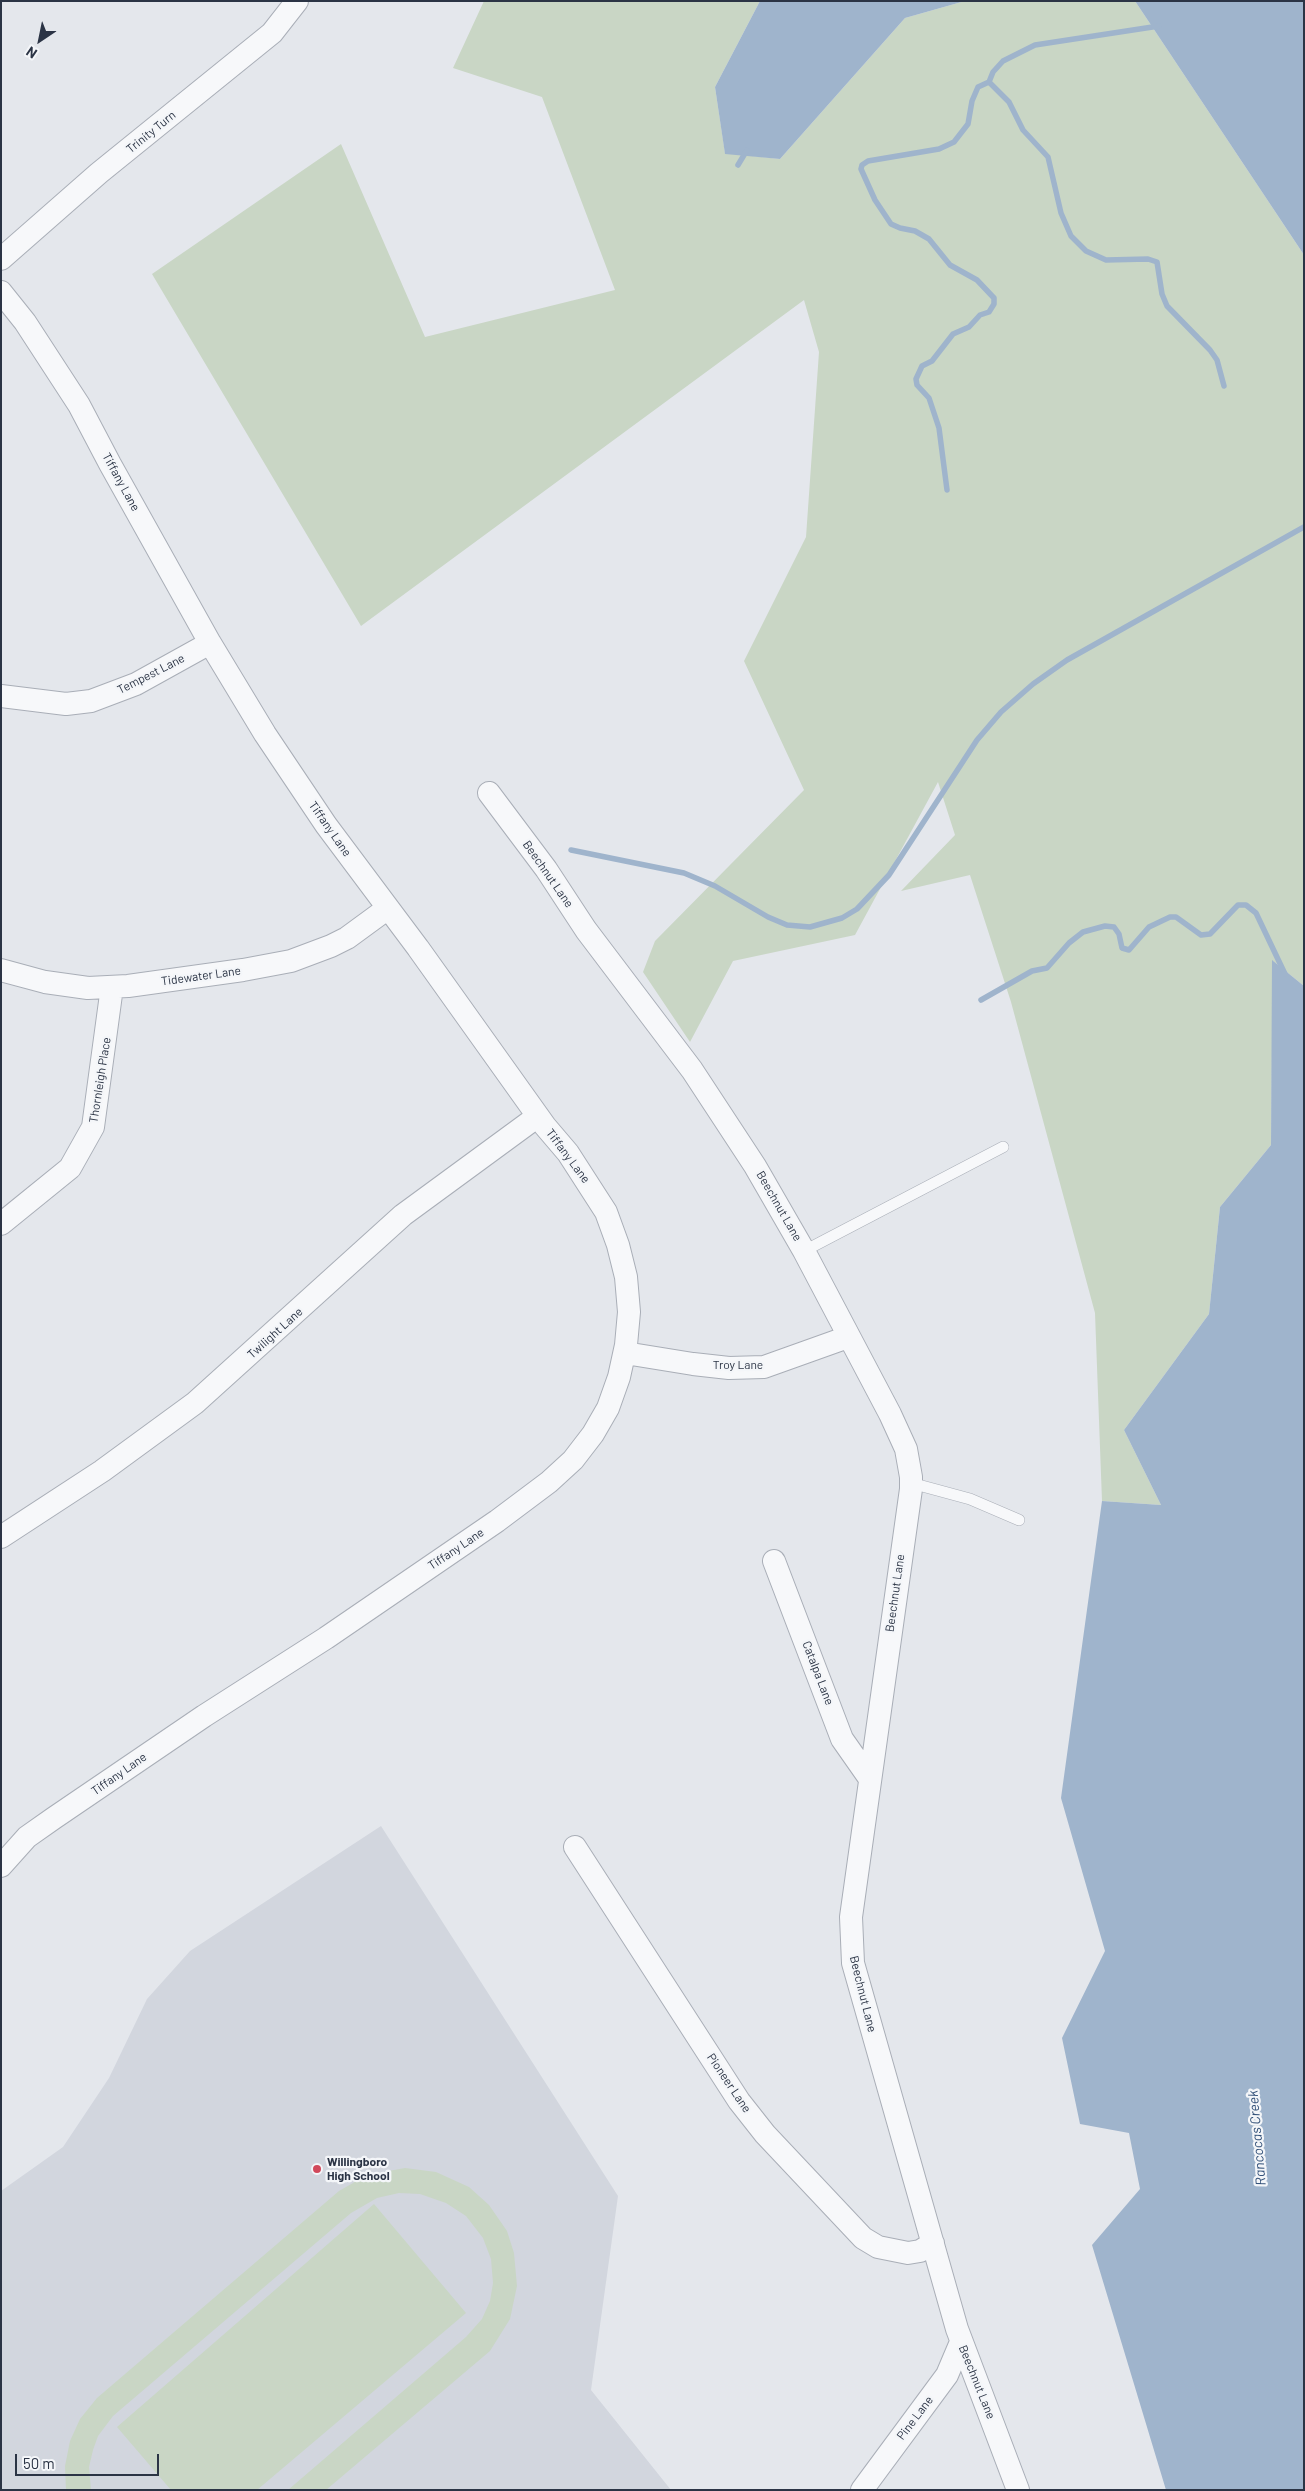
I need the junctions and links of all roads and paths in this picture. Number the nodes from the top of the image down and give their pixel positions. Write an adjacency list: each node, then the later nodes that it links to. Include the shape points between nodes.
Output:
1 (297, 1): 2 (street, Trinity Turn, via 272,33 100,172)
2 (1, 258)
3 (1, 292): 4 (street, Tiffany Lane, via 25,322 79,405)
4 (210, 643): 5 (street, Tempest Lane, via 136,684 91,700 66,704); 7 (street, Tiffany Lane, via 326,825)
5 (1, 696)
6 (489, 793): 13 (street, Beechnut Lane, via 705,1090 755,1166)
7 (388, 908): 9 (street, Tidewater Lane, via 347,938 312,954 243,970); 10 (street, Tiffany Lane)
8 (1, 970): 9 (street, Tidewater Lane, via 67,986)
9 (112, 987): 12 (street, Thornleigh Place, via 93,1127 70,1168)
10 (538, 1116): 15 (street, Tiffany Lane, via 602,1204 618,1245 626,1277 629,1312); 18 (street, Twilight Lane, via 404,1216 195,1403 102,1471)
11 (1004, 1147): 13 (lane)
12 (1, 1224)
13 (804, 1251): 14 (street, Beechnut Lane)
14 (848, 1338): 15 (street, Troy Lane, via 764,1367 729,1368); 16 (street, Beechnut Lane, via 899,1432)
15 (624, 1353): 22 (street, Tiffany Lane, via 608,1408 593,1434 573,1460 549,1482 326,1638 54,1818 27,1837)
16 (911, 1483): 17 (lane, via 970,1499); 20 (street, Beechnut Lane)
17 (1019, 1520)
18 (1, 1537)
19 (774, 1561): 20 (street, Catalpa Lane, via 842,1739)
20 (870, 1779): 23 (street, Beechnut Lane, via 851,1916 853,1963)
21 (575, 1847): 23 (street, Pioneer Lane, via 739,2101 765,2134 862,2238 878,2247 908,2253 920,2251)
22 (1, 1866)
23 (933, 2242): 24 (street, Beechnut Lane)
24 (961, 2342): 25 (street, Pine Lane, via 947,2375); 26 (street, Beechnut Lane)
25 (862, 2490)
26 (1018, 2490)

